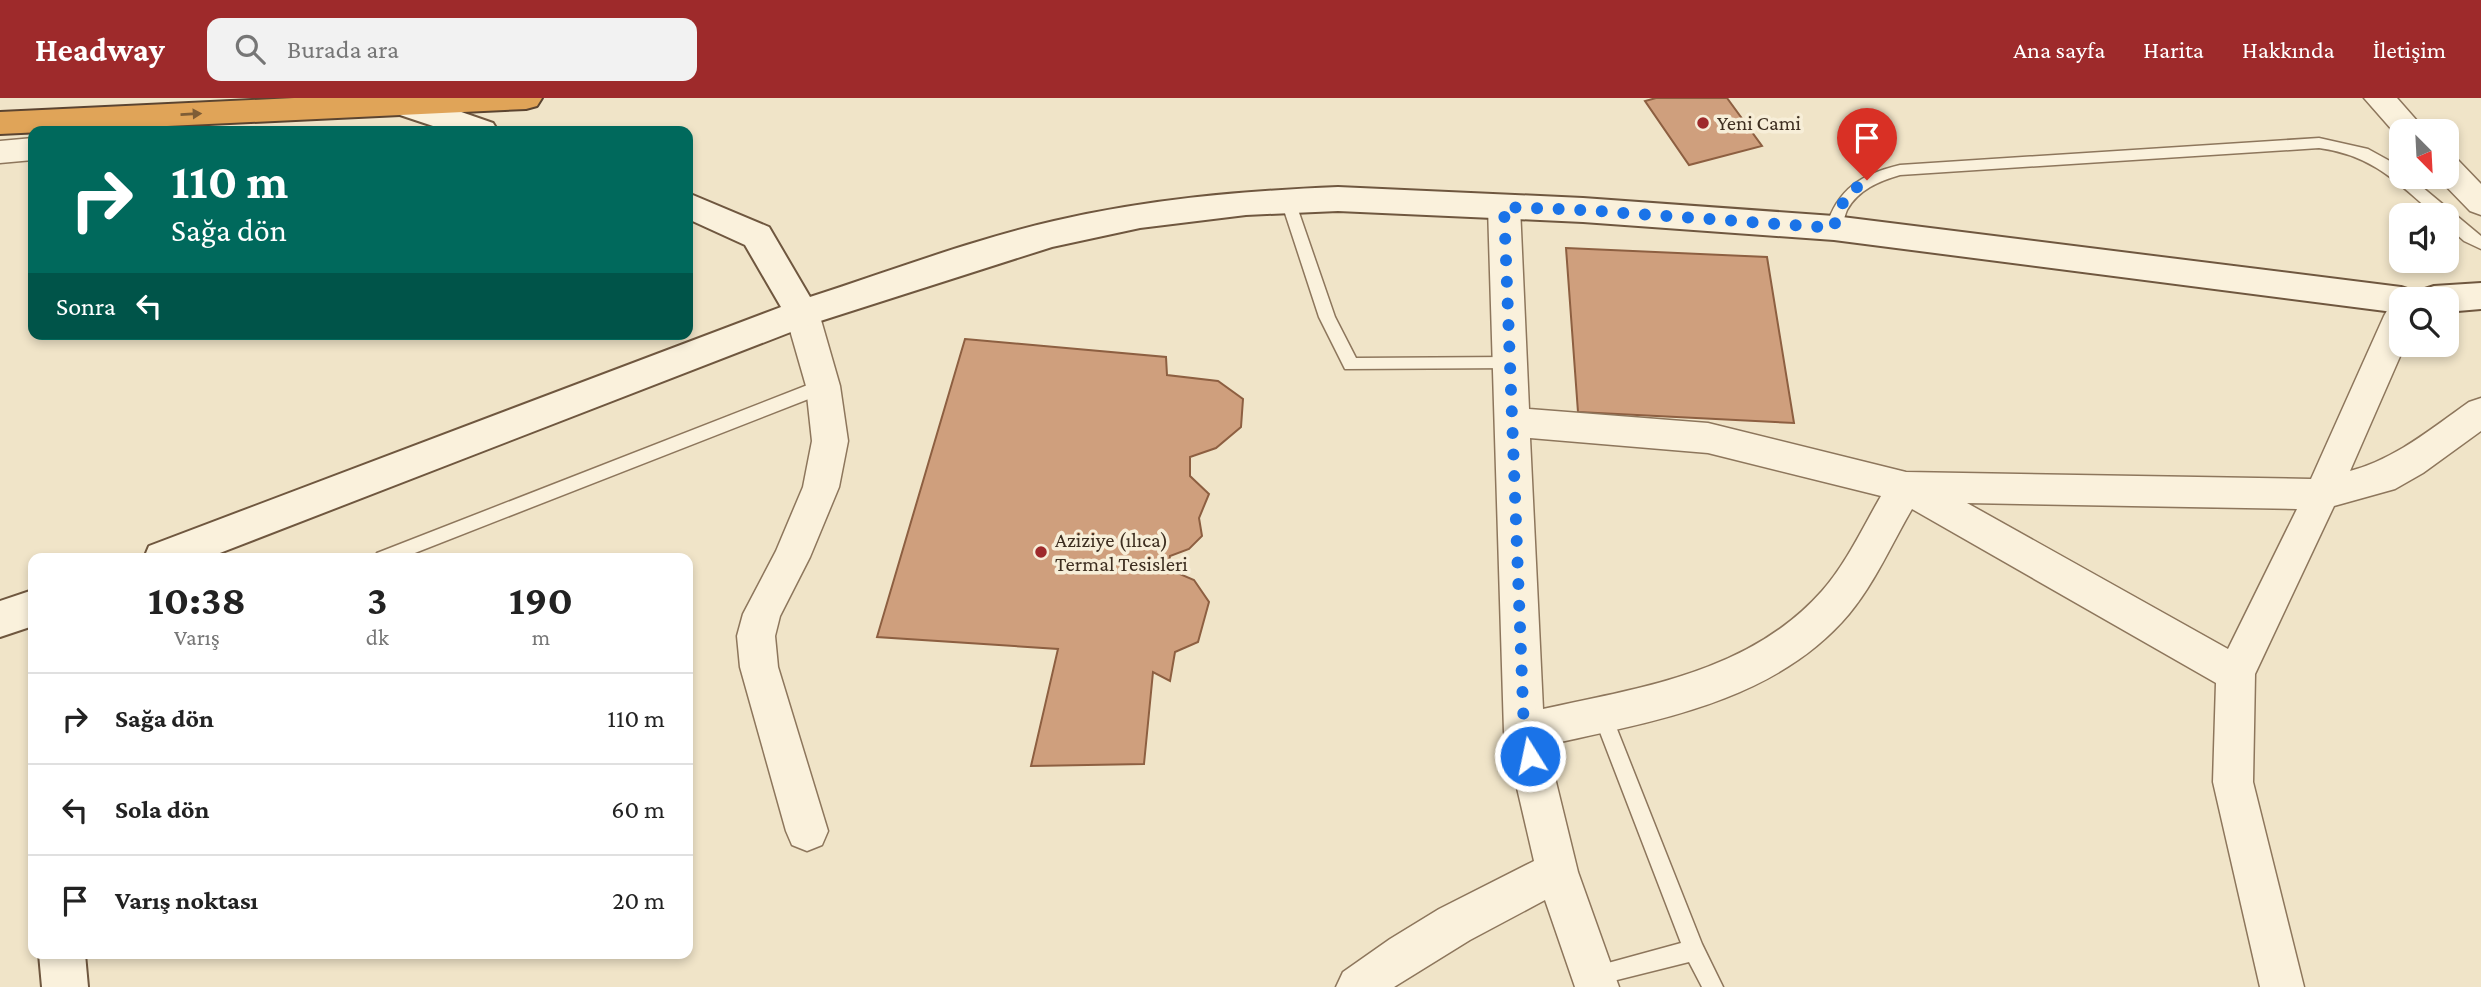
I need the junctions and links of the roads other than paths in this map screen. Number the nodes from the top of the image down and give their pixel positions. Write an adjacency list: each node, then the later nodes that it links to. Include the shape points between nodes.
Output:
1 (526, 98): 3 (highway)
2 (2379, 98): 4 (street)
3 (405, 101): 6 (highway, one-way to 3); 7 (street)
4 (2399, 119)
5 (0, 123): 6 (highway)
6 (140, 124)
7 (469, 126)
8 (28, 149): 9 (street)
9 (0, 152)
10 (2389, 168): 18 (lane, via 2357,150 2319,143 1900,170 1854,188 1837,213)
11 (2459, 180): 15 (street)
12 (2415, 189): 14 (lane)
13 (1288, 201): 17 (street); 24 (street, via 1140,216 1052,234); 26 (lane, via 1326,317 1351,364)
14 (2431, 203)
15 (2481, 203)
16 (693, 207): 24 (street, via 757,236)
17 (1504, 207): 18 (street); 26 (street)
18 (1834, 228): 23 (street)
19 (2459, 228): 20 (lane)
20 (2481, 243)
21 (2481, 296): 22 (street)
22 (2459, 297)
23 (2389, 298)
24 (802, 313): 27 (street); 32 (street)
25 (2389, 343): 31 (street)
26 (1511, 363): 29 (street)
27 (824, 386): 33 (lane); 39 (street, via 830,441 821,487 756,636 759,667)
28 (2481, 412): 31 (street, via 2382,478)
29 (1513, 422): 30 (street, via 1708,438); 38 (street)
30 (1906, 487): 31 (street); 36 (street); 37 (street, via 1836,601 1794,644 1745,672)
31 (2322, 494): 36 (street)
32 (176, 553)
33 (396, 553)
34 (28, 610): 35 (street)
35 (0, 619)
36 (2236, 674): 47 (street, via 2233,782)
37 (1602, 714): 38 (street); 41 (lane)
38 (1524, 732): 40 (street)
39 (807, 831)
40 (1557, 872): 43 (street); 45 (street, via 1472,914)
41 (1694, 950): 43 (lane); 46 (lane)
42 (62, 959): 44 (street)
43 (1595, 982)
44 (65, 987)
45 (1359, 987)
46 (1713, 987)
47 (2282, 987)

